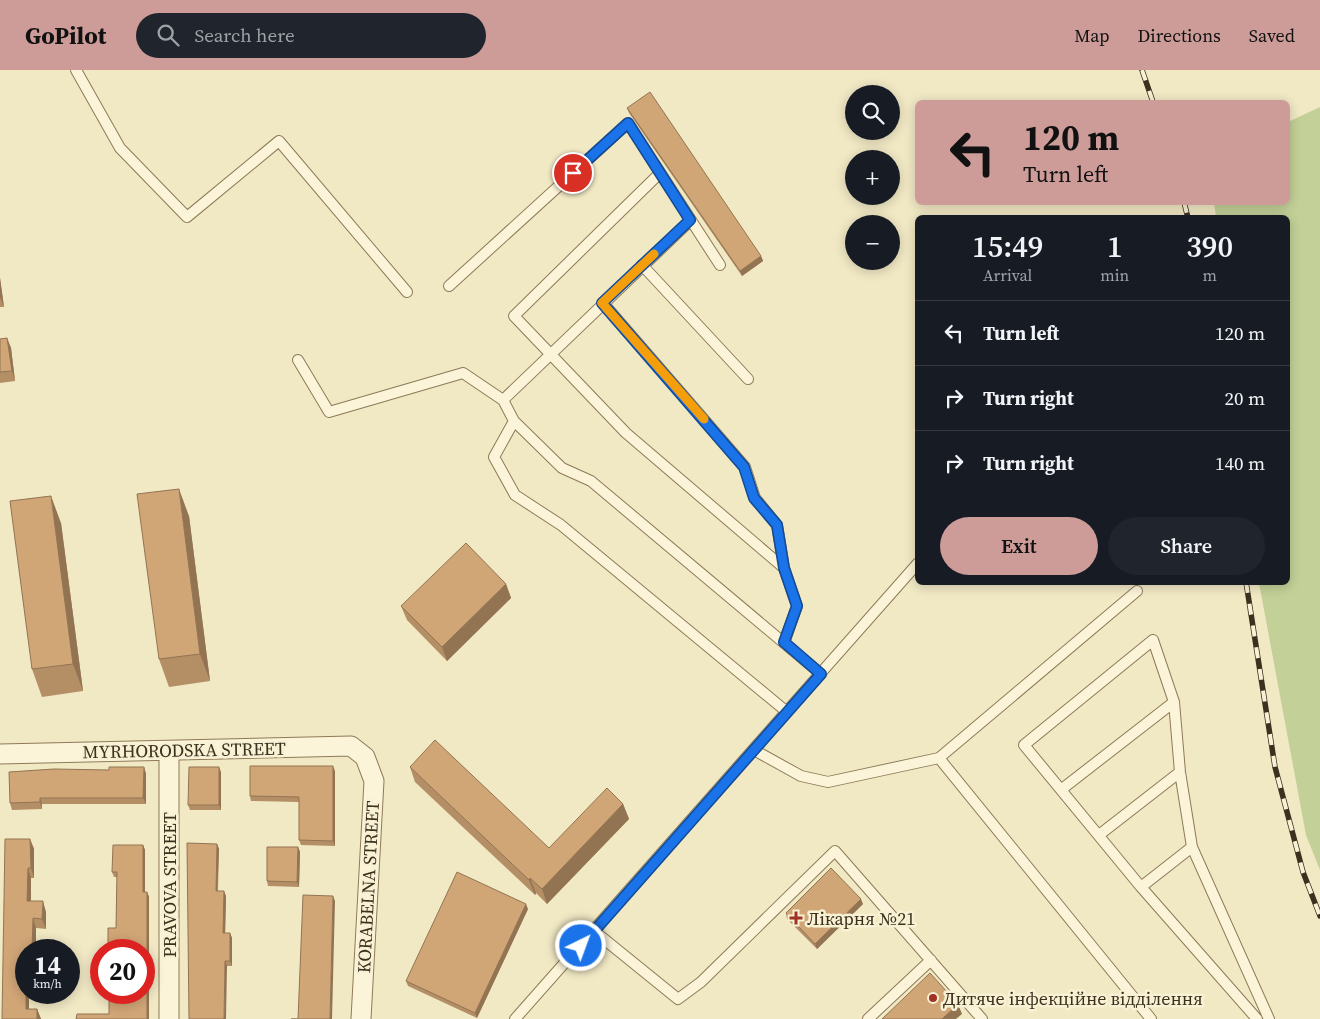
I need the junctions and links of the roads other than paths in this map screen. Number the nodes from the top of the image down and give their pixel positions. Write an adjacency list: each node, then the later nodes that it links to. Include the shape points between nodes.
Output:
1 (76, 70): 7 (lane, via 120,148 187,217 280,141)
2 (660, 174): 3 (lane); 6 (lane, via 628,123); 9 (lane, via 514,316)
3 (690, 220): 4 (lane); 5 (lane)
4 (642, 265): 8 (lane); 11 (lane)
5 (720, 265)
6 (449, 286)
7 (407, 292)
8 (602, 303): 9 (lane); 15 (lane, via 744,467 754,498 777,525)
9 (551, 353): 12 (lane); 15 (lane, via 626,434)
10 (298, 360): 12 (lane, via 329,412 463,373)
11 (748, 379)
12 (503, 400): 13 (lane)
13 (514, 421): 17 (lane, via 562,468 591,481); 20 (lane, via 494,457 516,495 561,525)
14 (915, 566): 18 (lane)
15 (784, 568): 17 (lane, via 797,606)
16 (1137, 591): 25 (lane)
17 (784, 642): 18 (lane)
18 (821, 674): 20 (lane)
19 (1174, 702): 26 (lane); 27 (lane); 27 (lane, via 1153,640 1024,745)
20 (787, 712): 21 (lane)
21 (754, 750): 25 (lane, via 801,776 828,782); 31 (lane)
22 (169, 751): 23 (street, MYRHORODSKA STREET); 24 (street, MYRHORODSKA STREET, via 351,746); 33 (street, PRAVOVA STREET)
23 (0, 754)
24 (365, 758): 34 (street, KORABELNA STREET, via 374,781)
25 (939, 758): 38 (lane)
26 (1180, 772): 28 (lane); 29 (lane)
27 (1062, 789): 28 (lane)
28 (1099, 835): 30 (lane)
29 (1192, 847): 30 (lane); 40 (lane)
30 (1141, 887): 39 (lane)
31 (594, 931): 32 (lane, via 678,999 701,982 836,851); 35 (lane)
32 (932, 960): 36 (lane); 37 (lane)
33 (168, 1019)
34 (361, 1019)
35 (516, 1019)
36 (868, 1019)
37 (981, 1019)
38 (1151, 1019)
39 (1257, 1019)
40 (1270, 1019)

